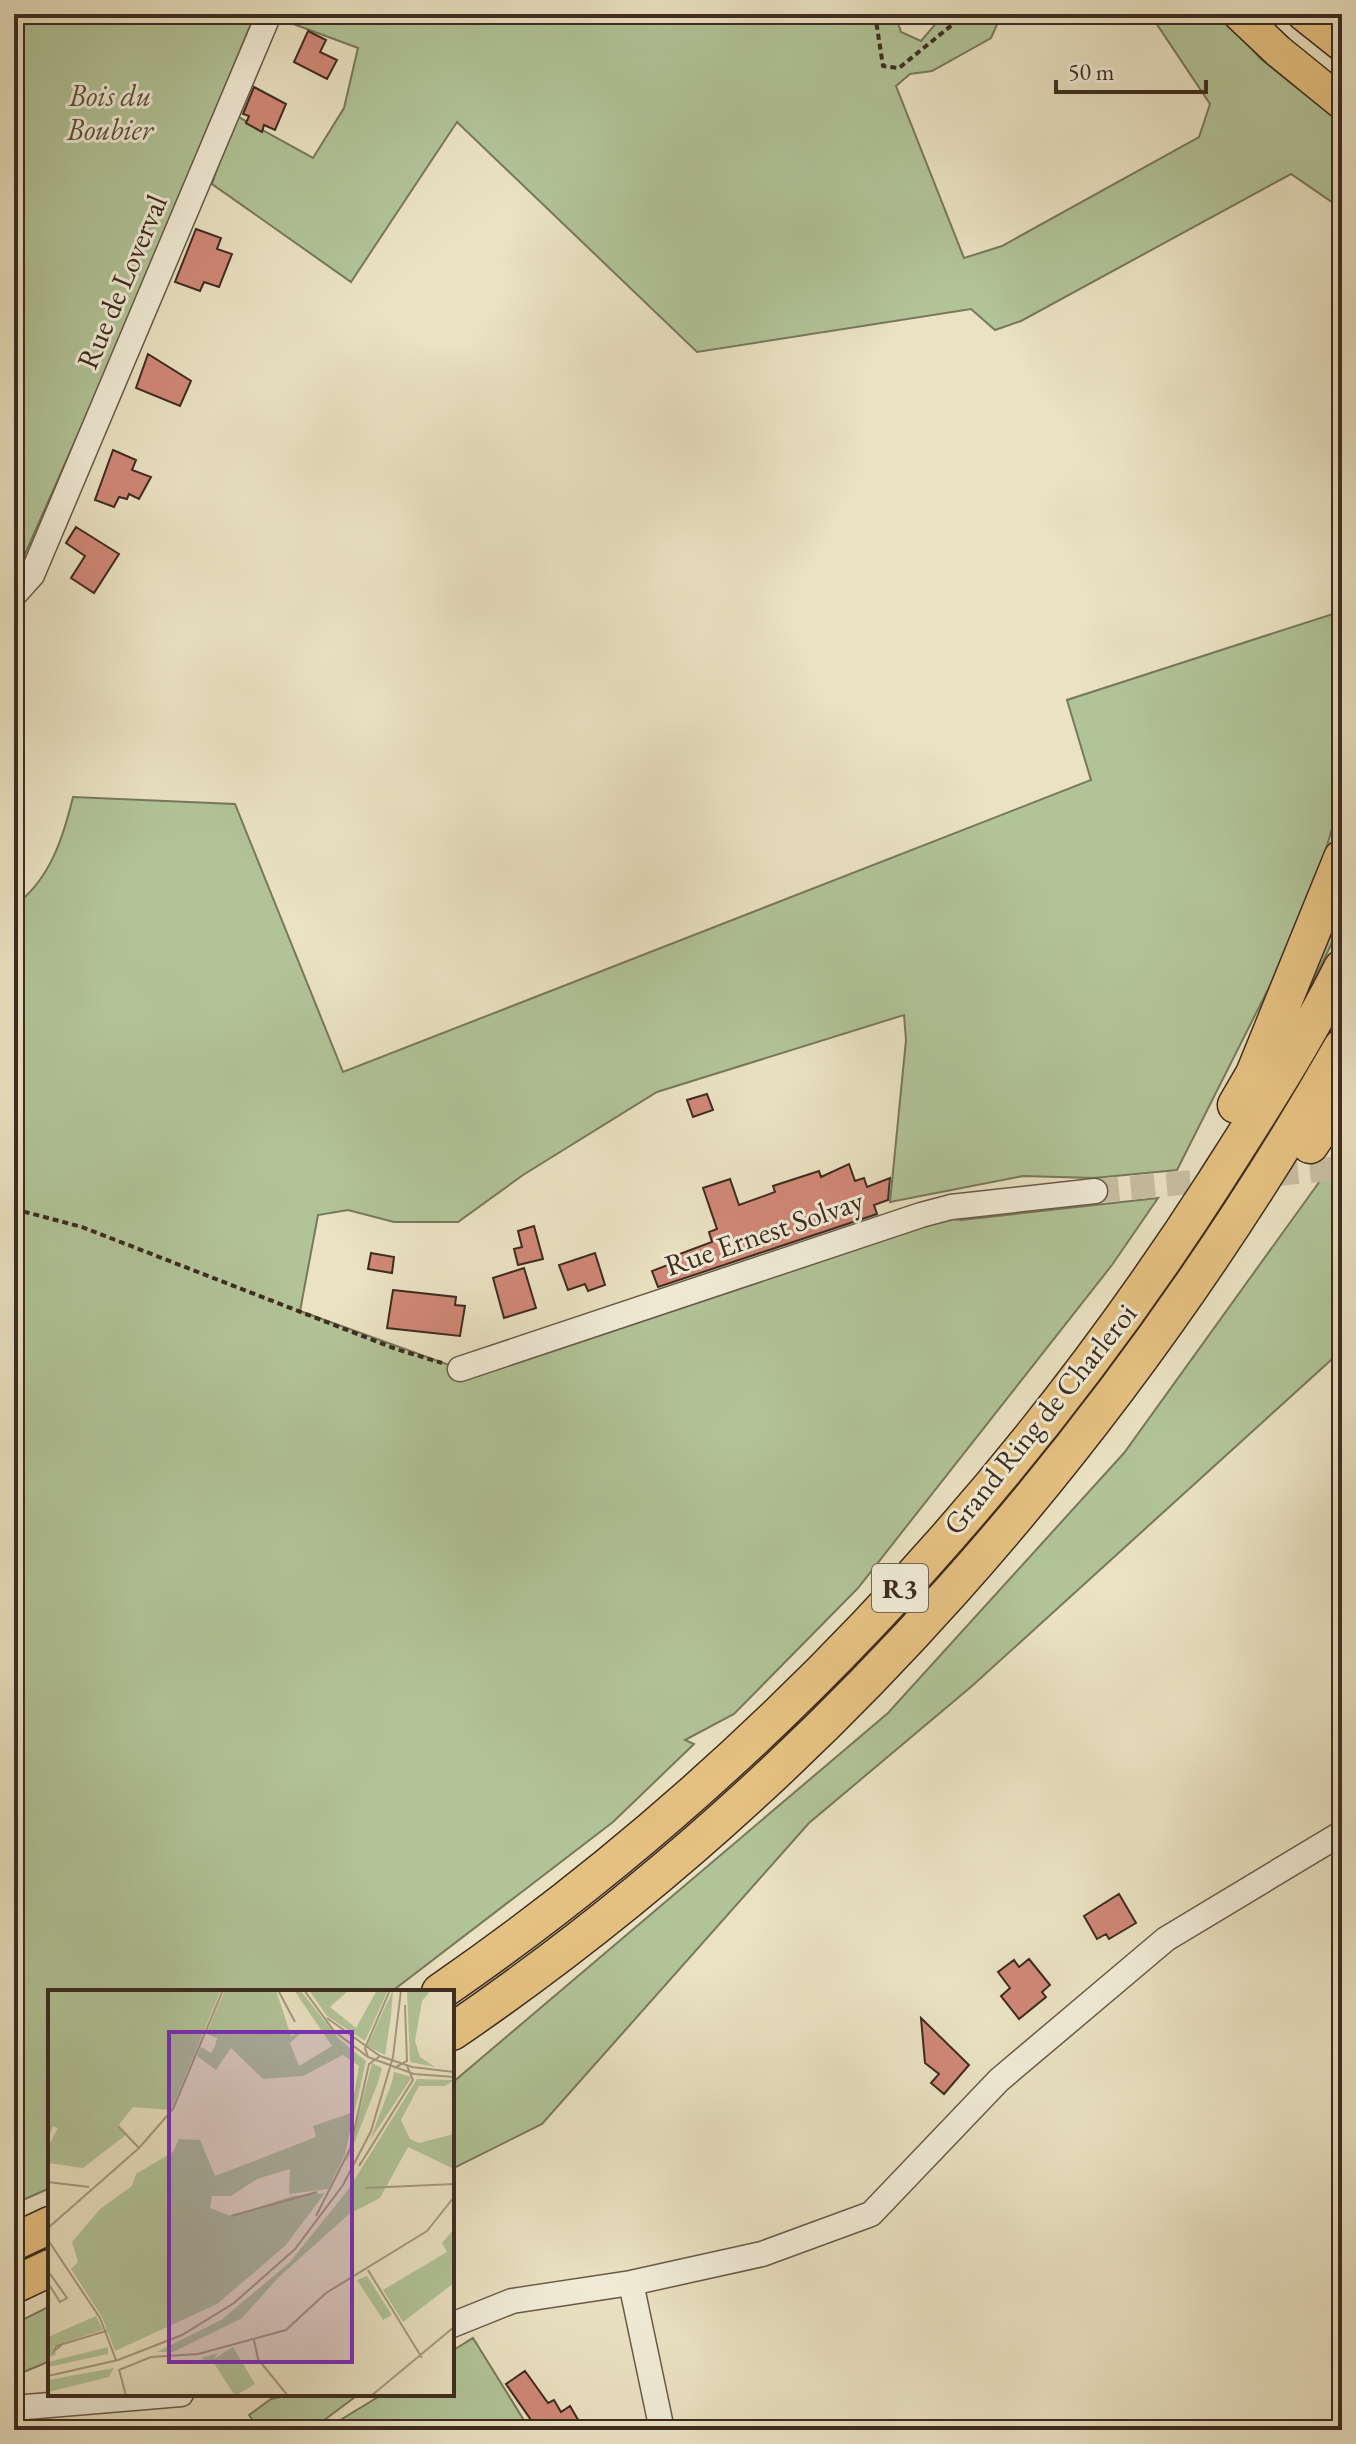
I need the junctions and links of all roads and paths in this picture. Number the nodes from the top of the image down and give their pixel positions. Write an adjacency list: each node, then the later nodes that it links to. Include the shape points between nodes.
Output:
1 (269, 14): 8 (street, Rue de Loverval, via 32,575)
2 (875, 14): 5 (path, via 883,66 899,68)
3 (1239, 14): 7 (main road)
4 (1303, 14): 6 (main road)
5 (963, 16)
6 (1342, 45)
7 (1342, 103)
8 (14, 595)
9 (1342, 858): 16 (highway, via 1254,1074 1181,1201 1115,1298)
10 (1342, 968): 16 (highway, Grand Ring de Charleroi / R3, via 1260,1113)
11 (1342, 1047): 15 (highway, Grand Ring de Charleroi / R3)
12 (1342, 1098): 15 (highway, via 1239,1251)
13 (1095, 1191): 17 (street, Rue Ernest Solvay, via 921,1215)
14 (14, 1209): 17 (path, via 82,1227)
15 (1201, 1276): 20 (highway, Grand Ring de Charleroi / R3, via 1037,1494 830,1719 717,1825 606,1917)
16 (1089, 1367): 19 (highway, Grand Ring de Charleroi / R3, via 1006,1469 804,1689 586,1883)
17 (460, 1369)
18 (1342, 1833): 24 (street, via 1166,1939 999,2080 871,2214 762,2254)
19 (443, 1990)
20 (454, 2031)
21 (48, 2226): 22 (highway)
22 (14, 2242)
23 (48, 2269): 25 (highway)
24 (631, 2283): 26 (street, via 512,2301); 29 (street)
25 (14, 2285)
26 (454, 2324)
27 (157, 2396): 28 (street)
28 (14, 2408)
29 (662, 2430)

